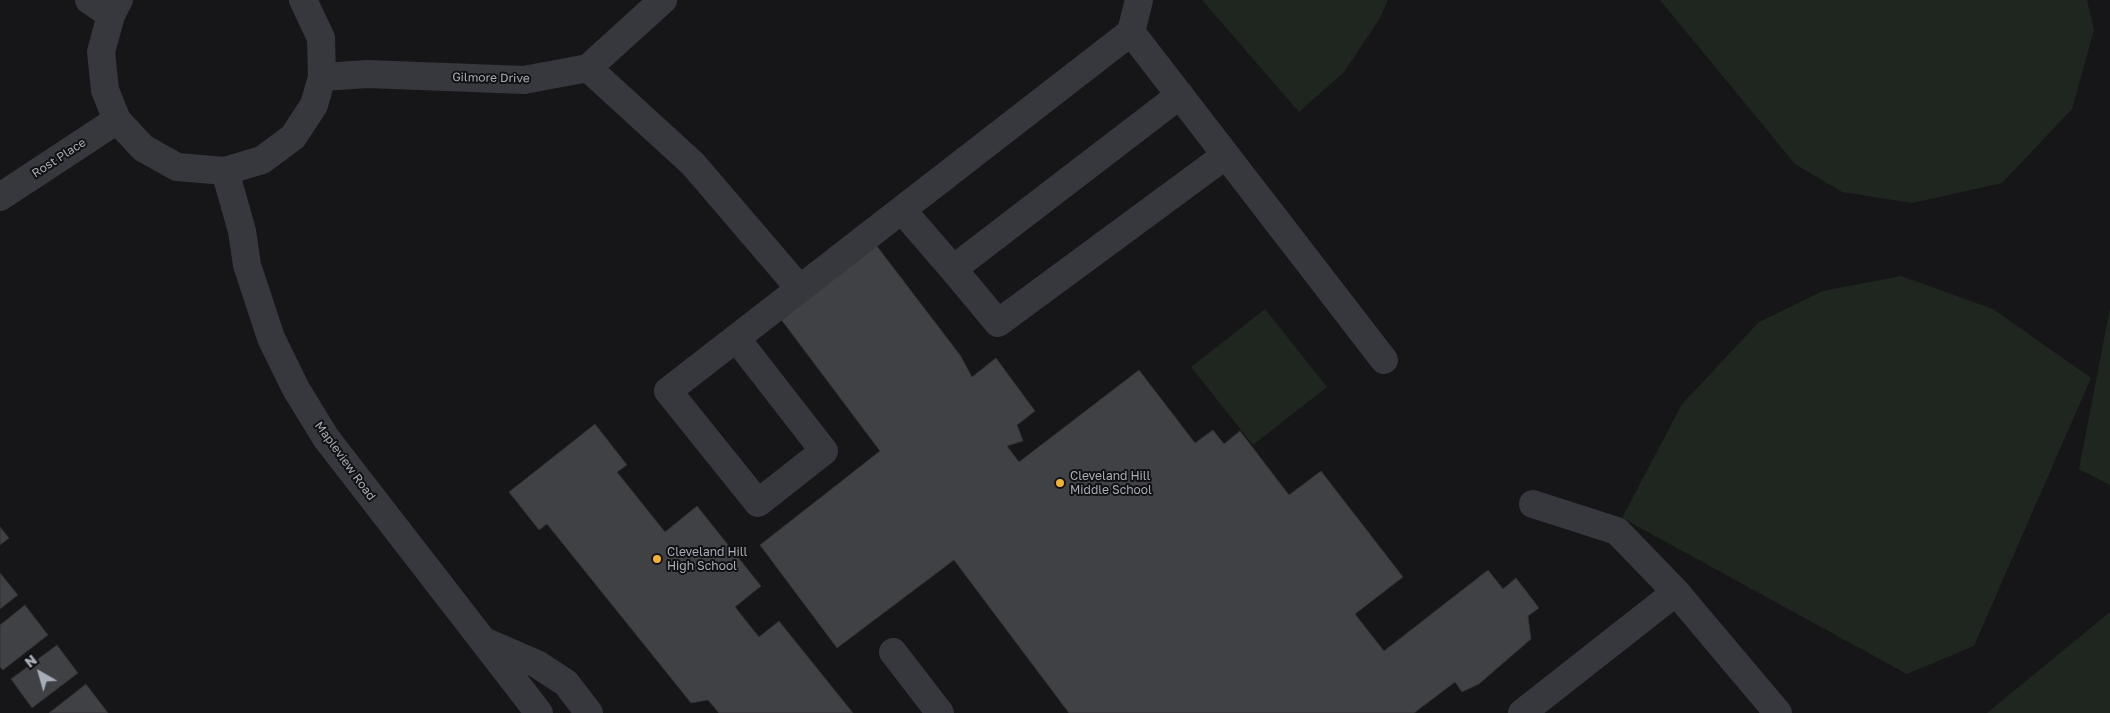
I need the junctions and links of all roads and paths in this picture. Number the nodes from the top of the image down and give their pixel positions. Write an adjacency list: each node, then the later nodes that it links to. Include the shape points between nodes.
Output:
1 (89, 0): 5 (street)
2 (303, 0): 8 (street, via 321,38)
3 (663, 0): 7 (street)
4 (1139, 0): 6 (street)
5 (115, 7): 10 (street, via 101,52 105,90)
6 (1131, 32): 9 (street); 14 (street)
7 (588, 68): 8 (street, Gilmore Drive, via 524,80 368,74); 16 (street, via 693,164)
8 (322, 76): 12 (street, via 314,105 293,137 262,160)
9 (1180, 95): 11 (street); 15 (street)
10 (117, 120): 12 (street, via 143,148 177,167); 13 (street, Rost Place)
11 (1226, 155): 15 (street, via 998,324); 18 (street)
12 (225, 171): 21 (street, Mapleview Road, via 242,231 247,265 271,338 296,389 326,438)
13 (0, 197)
14 (902, 210): 15 (street); 16 (street)
15 (953, 269)
16 (800, 288): 17 (street)
17 (736, 338): 17 (street, via 668,391 758,503 824,451)
18 (1384, 360)
19 (1532, 504): 20 (street, via 1617,531)
20 (1676, 592): 26 (street); 27 (street)
21 (482, 640): 23 (street, Mapleview Road); 24 (street, via 537,664 566,683)
22 (892, 652): 25 (street)
23 (539, 713)
24 (589, 713)
25 (940, 713)
26 (1522, 713)
27 (1778, 713)

